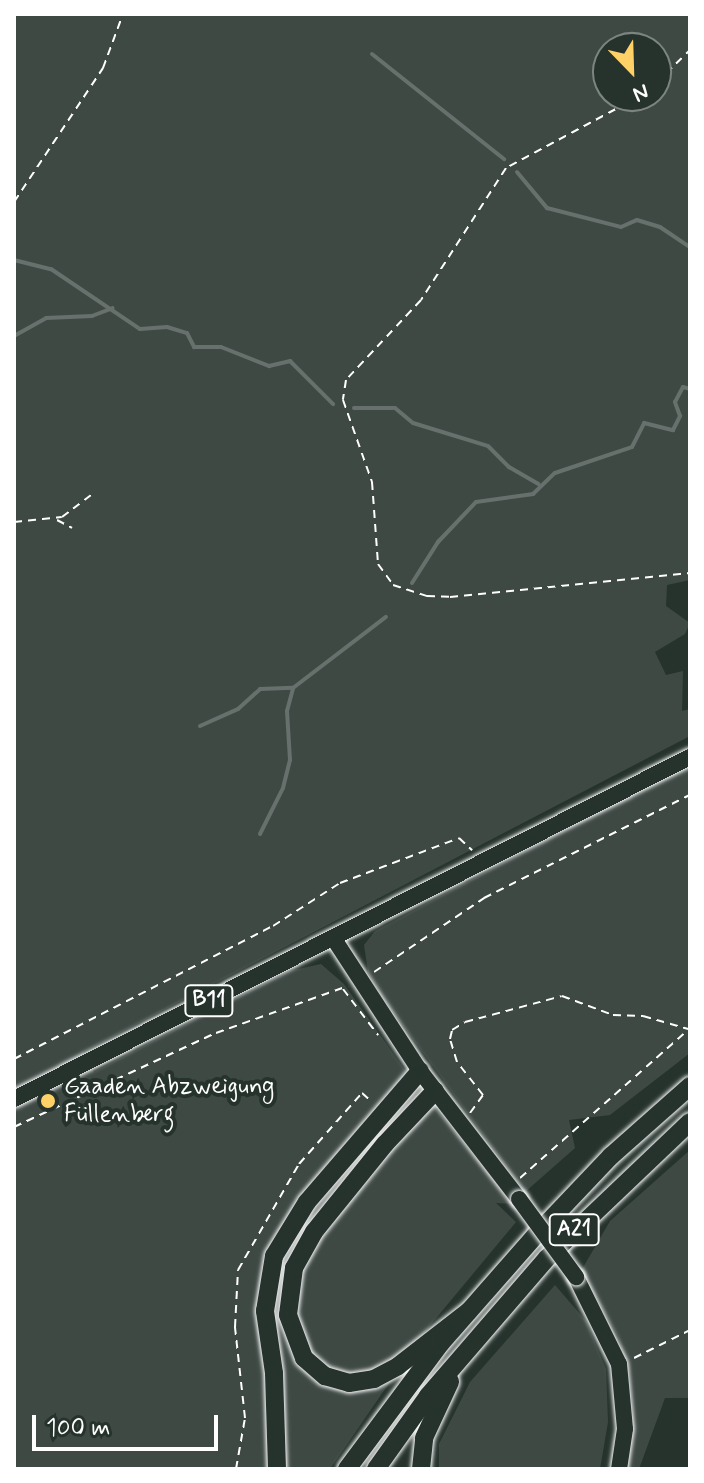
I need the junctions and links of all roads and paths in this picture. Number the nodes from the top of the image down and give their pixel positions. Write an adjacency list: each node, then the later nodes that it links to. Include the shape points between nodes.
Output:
1 (123, 14): 5 (path, via 103,68)
2 (690, 50): 3 (path)
3 (672, 67)
4 (610, 112): 10 (path, via 506,168 421,300 346,380 343,400 372,482 378,564 393,585 450,597)
5 (14, 202)
6 (95, 492): 7 (path)
7 (56, 518): 8 (path); 9 (path)
8 (14, 522)
9 (72, 528)
10 (690, 573)
11 (690, 757): 13 (main road, B11)
12 (690, 795): 15 (path, via 484,898)
13 (482, 863): 14 (main road, B11); 17 (path, via 459,838 340,883 273,926)
14 (334, 939): 15 (main road); 21 (main road, B11)
15 (360, 982): 18 (main road); 24 (path, via 216,1033)
16 (689, 1029): 22 (path, via 643,1016 613,1015 562,996 465,1022 452,1030 450,1045 483,1095); 25 (path)
17 (14, 1059)
18 (420, 1071): 20 (main road); 30 (highway, via 307,1202 274,1256 265,1311 274,1373)
19 (690, 1086): 26 (highway, A21, via 611,1156)
20 (435, 1091): 22 (main road); 26 (highway, via 314,1232 294,1268 288,1315 304,1358 325,1376 349,1383 398,1366)
21 (14, 1099)
22 (460, 1122): 25 (main road)
23 (690, 1122): 28 (highway, A21, via 557,1247)
24 (14, 1127)
25 (514, 1193): 29 (main road, bridge, via 576,1277)
26 (469, 1311): 31 (highway, A21)
27 (690, 1330): 29 (path)
28 (468, 1348): 32 (highway, A21); 33 (highway, via 430,1421)
29 (619, 1364): 34 (main road, via 625,1429)
30 (277, 1469)
31 (347, 1469)
32 (376, 1469)
33 (421, 1469)
34 (619, 1469)

